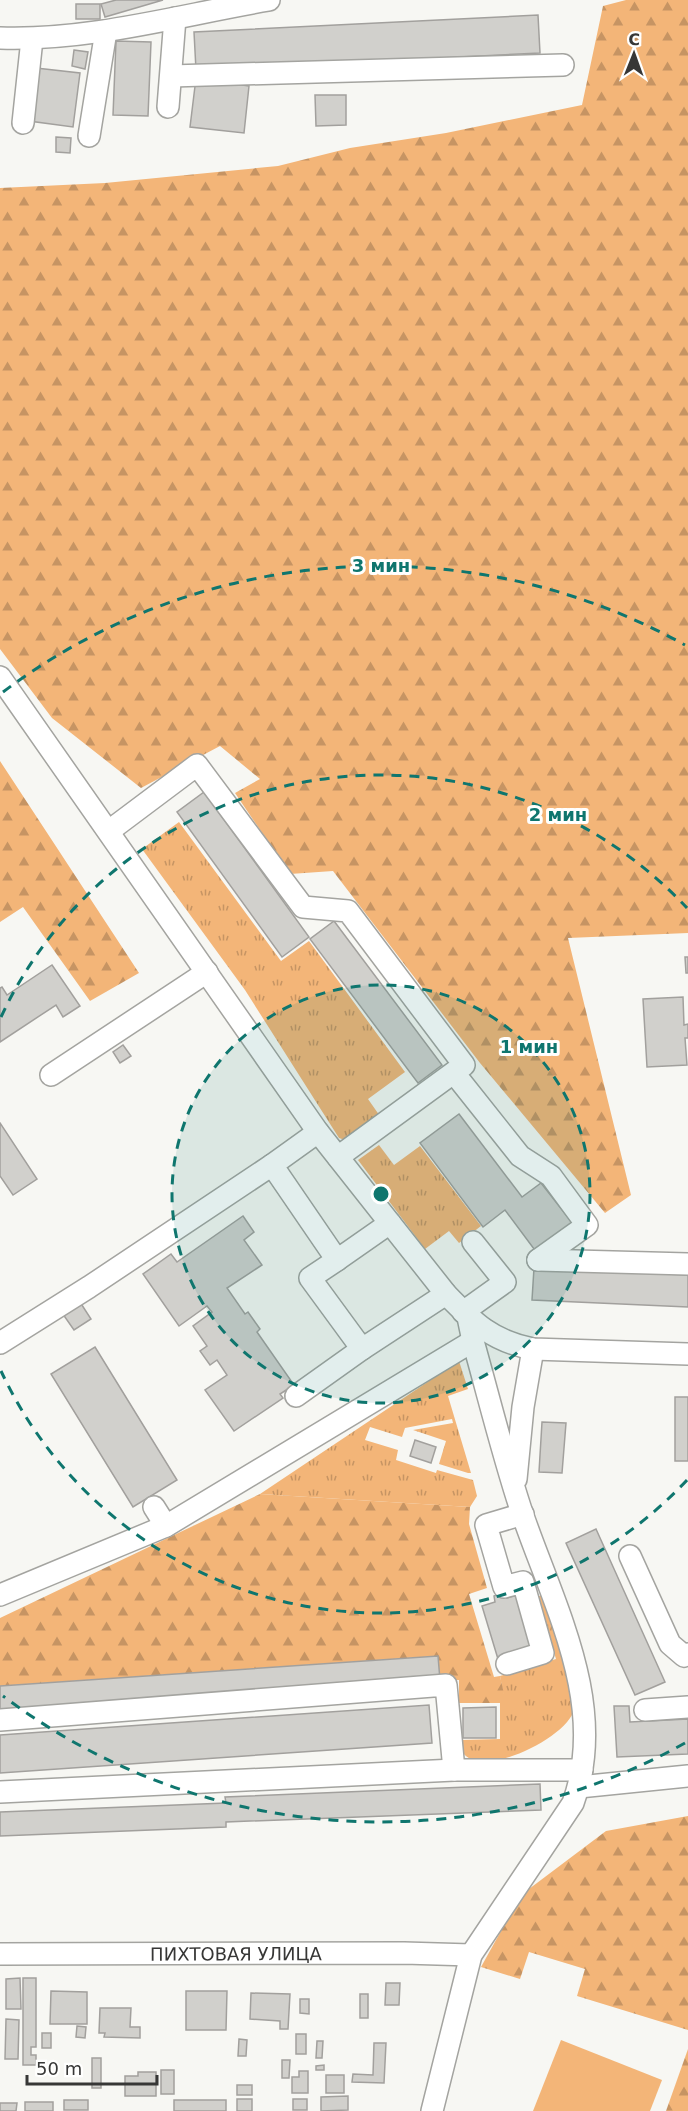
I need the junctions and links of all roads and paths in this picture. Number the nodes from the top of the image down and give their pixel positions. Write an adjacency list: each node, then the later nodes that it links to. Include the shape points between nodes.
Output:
1 (269, 0): 2 (street)
2 (223, 4): 3 (street)
3 (175, 18): 4 (street); 8 (street)
4 (106, 31): 6 (street); 11 (street)
5 (0, 38): 6 (street)
6 (32, 39): 10 (street)
7 (563, 65): 8 (street)
8 (171, 76): 9 (street)
9 (168, 107)
10 (23, 123)
11 (89, 136)
12 (2, 686): 13 (street)
13 (109, 831): 14 (street); 15 (street, via 197,765 303,908 348,911 464,1065)
14 (207, 972): 16 (street); 17 (street)
15 (454, 1073): 18 (street); 23 (street, via 519,1156 550,1176 587,1225 538,1260)
16 (51, 1075)
17 (318, 1131): 18 (street); 19 (street)
18 (338, 1157): 20 (street)
19 (272, 1164): 22 (street); 27 (street)
20 (390, 1223): 22 (street); 24 (street)
21 (473, 1242): 25 (street, via 505,1282)
22 (337, 1260): 28 (street, via 310,1278)
23 (688, 1264)
24 (446, 1294): 25 (street); 28 (street)
25 (466, 1314): 26 (street); 29 (street, via 495,1338)
26 (472, 1341): 32 (street); 35 (street)
27 (0, 1343)
28 (362, 1349): 31 (street)
29 (533, 1349): 30 (street); 32 (street)
30 (688, 1354)
31 (296, 1396)
32 (515, 1491): 34 (street)
33 (154, 1507): 35 (street)
34 (523, 1514): 39 (street, via 486,1525 504,1587 523,1582 543,1653); 45 (street, via 570,1645 584,1708 585,1758)
35 (166, 1526): 37 (street)
36 (630, 1556): 38 (street, via 670,1644 684,1656)
37 (0, 1595)
38 (688, 1654)
39 (507, 1664)
40 (688, 1707): 41 (street)
41 (645, 1710)
42 (0, 1720): 43 (street, via 446,1685)
43 (454, 1770): 45 (street); 46 (street)
44 (688, 1776): 45 (street)
45 (580, 1778): 48 (street, via 573,1803)
46 (0, 1792)
47 (0, 1954): 48 (street, ПИХТОВАЯ УЛИЦА)
48 (471, 1955): 49 (street)
49 (432, 2111)

